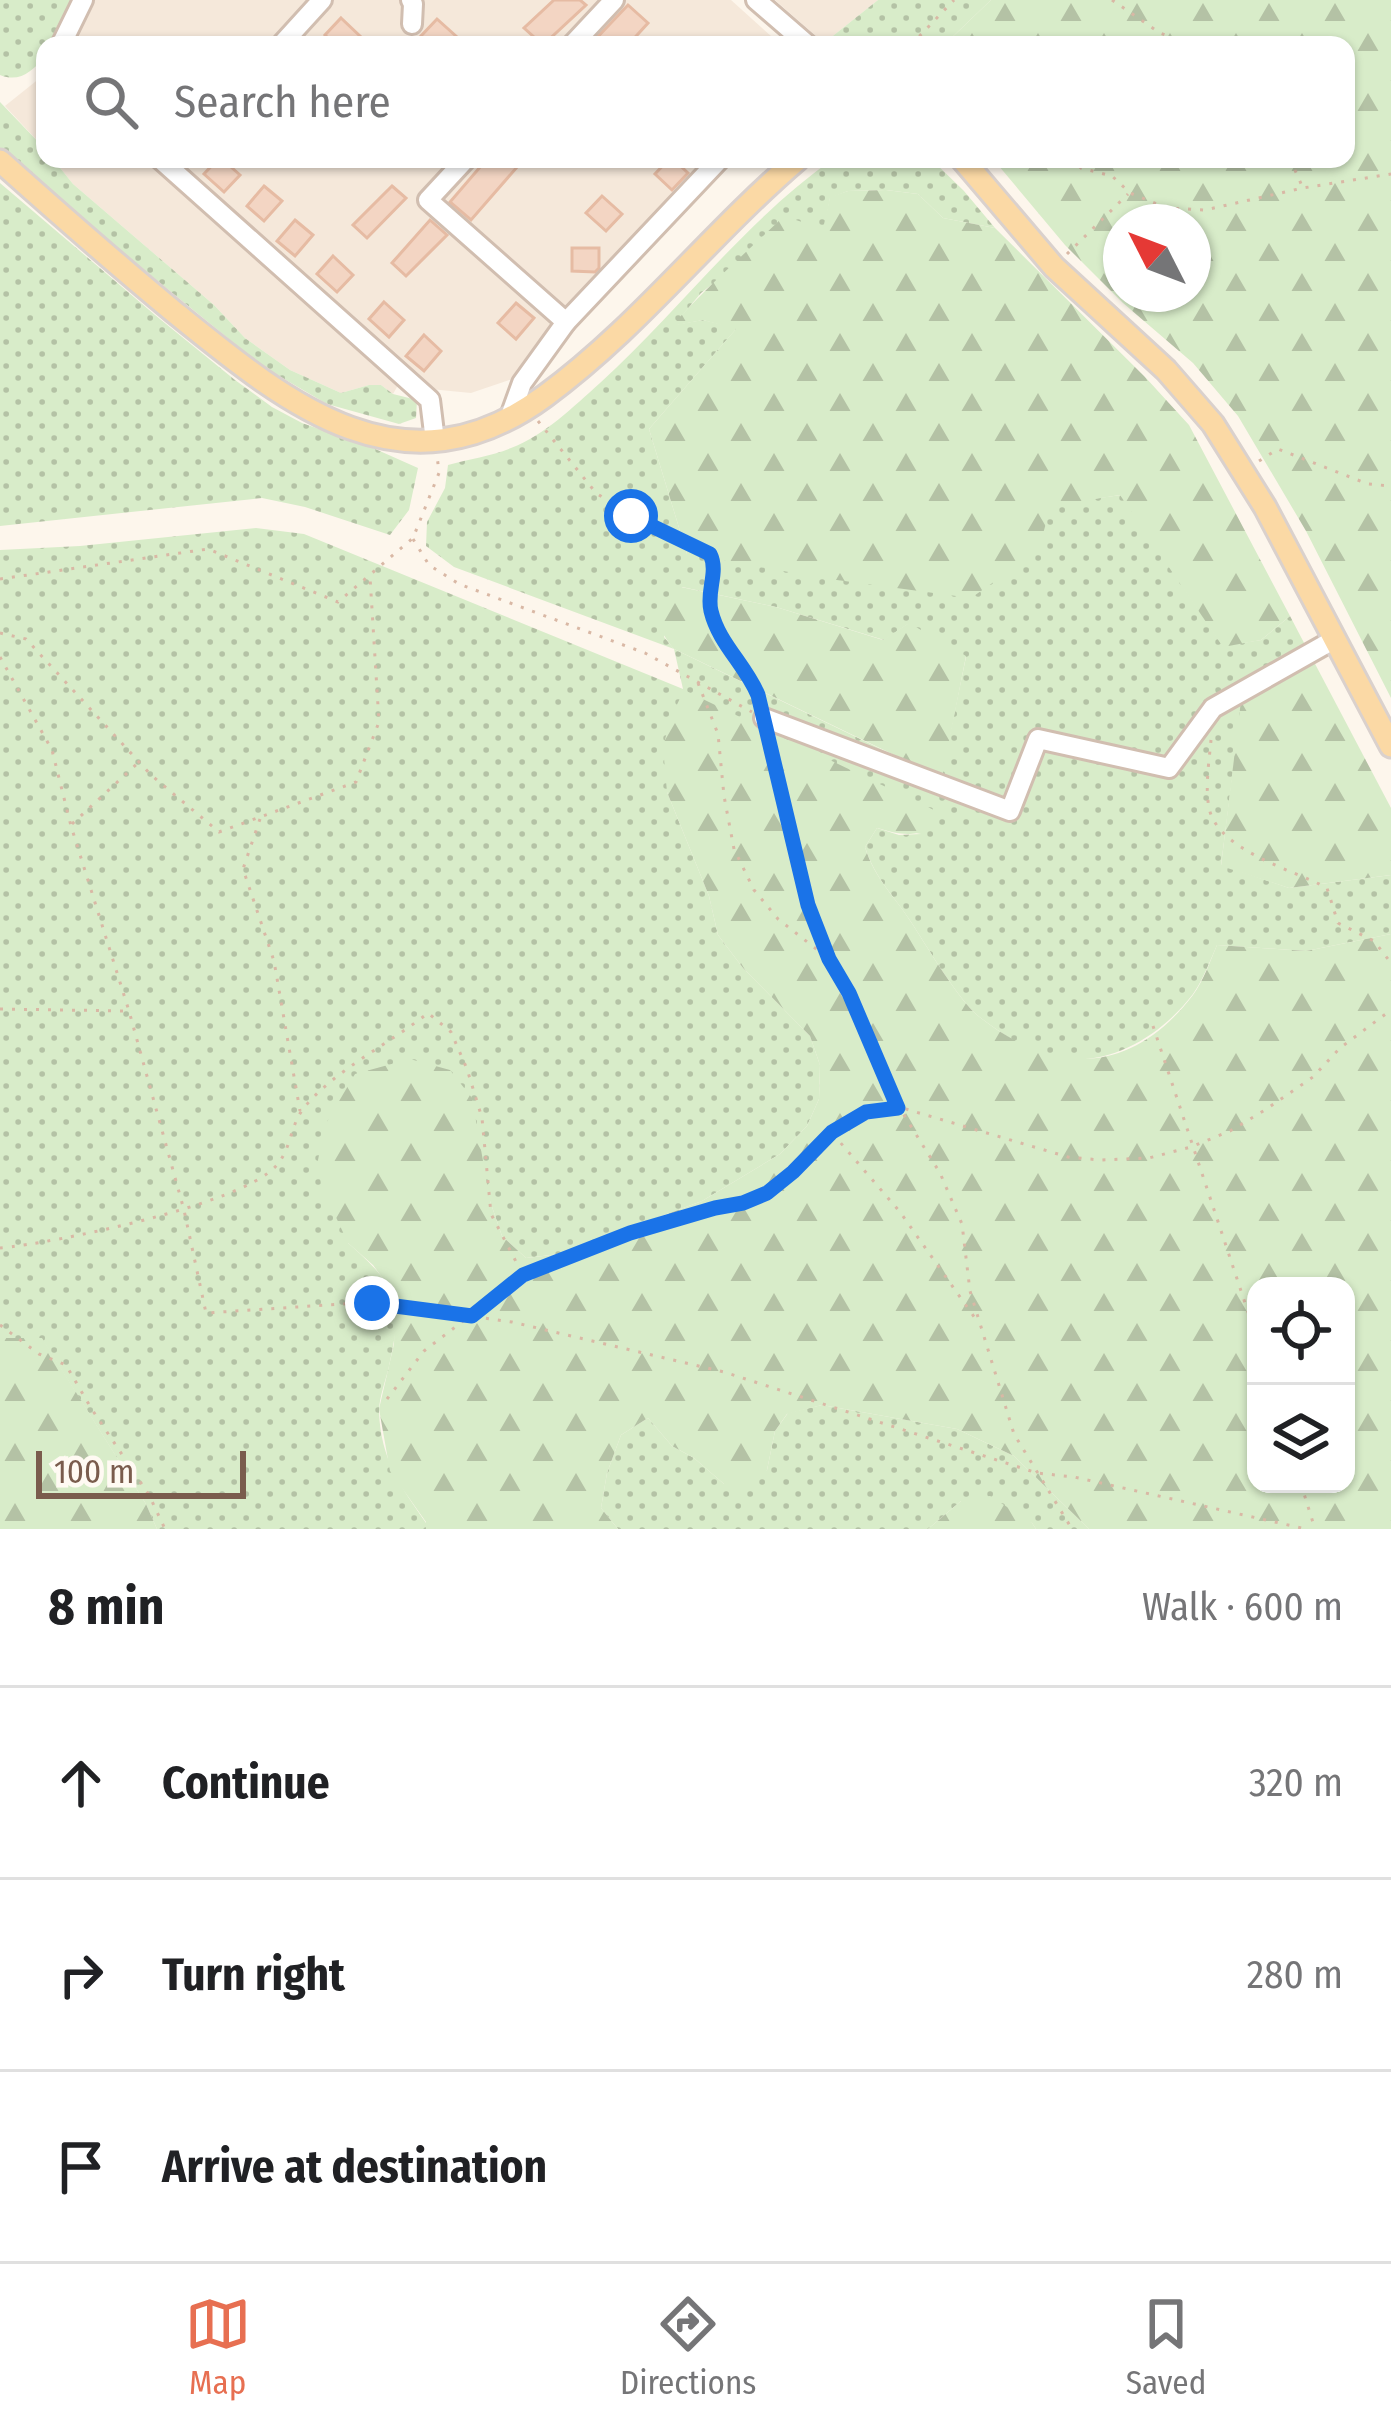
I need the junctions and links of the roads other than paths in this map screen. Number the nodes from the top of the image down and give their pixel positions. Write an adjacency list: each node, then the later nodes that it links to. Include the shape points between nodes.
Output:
1 (83, 0): 7 (street)
2 (322, 0): 8 (street)
3 (411, 0): 6 (street)
4 (614, 0): 9 (street)
5 (757, 0): 10 (street)
6 (412, 24)
7 (65, 36)
8 (289, 36)
9 (580, 36)
10 (798, 36)
11 (0, 161): 19 (main road, via 283,396 352,429)
12 (176, 168): 19 (street, via 430,400)
13 (458, 168): 17 (street, via 428,200)
14 (711, 168): 17 (street)
15 (789, 168): 18 (main road, via 573,375)
16 (970, 168): 20 (main road, via 1054,267 1213,424)
17 (566, 322): 18 (street, via 522,383)
18 (518, 414): 19 (main road)
19 (435, 441)
20 (1335, 639): 21 (street, via 1213,708 1169,768 1038,739 1010,811); 22 (main road)
21 (764, 718)
22 (1391, 746)

